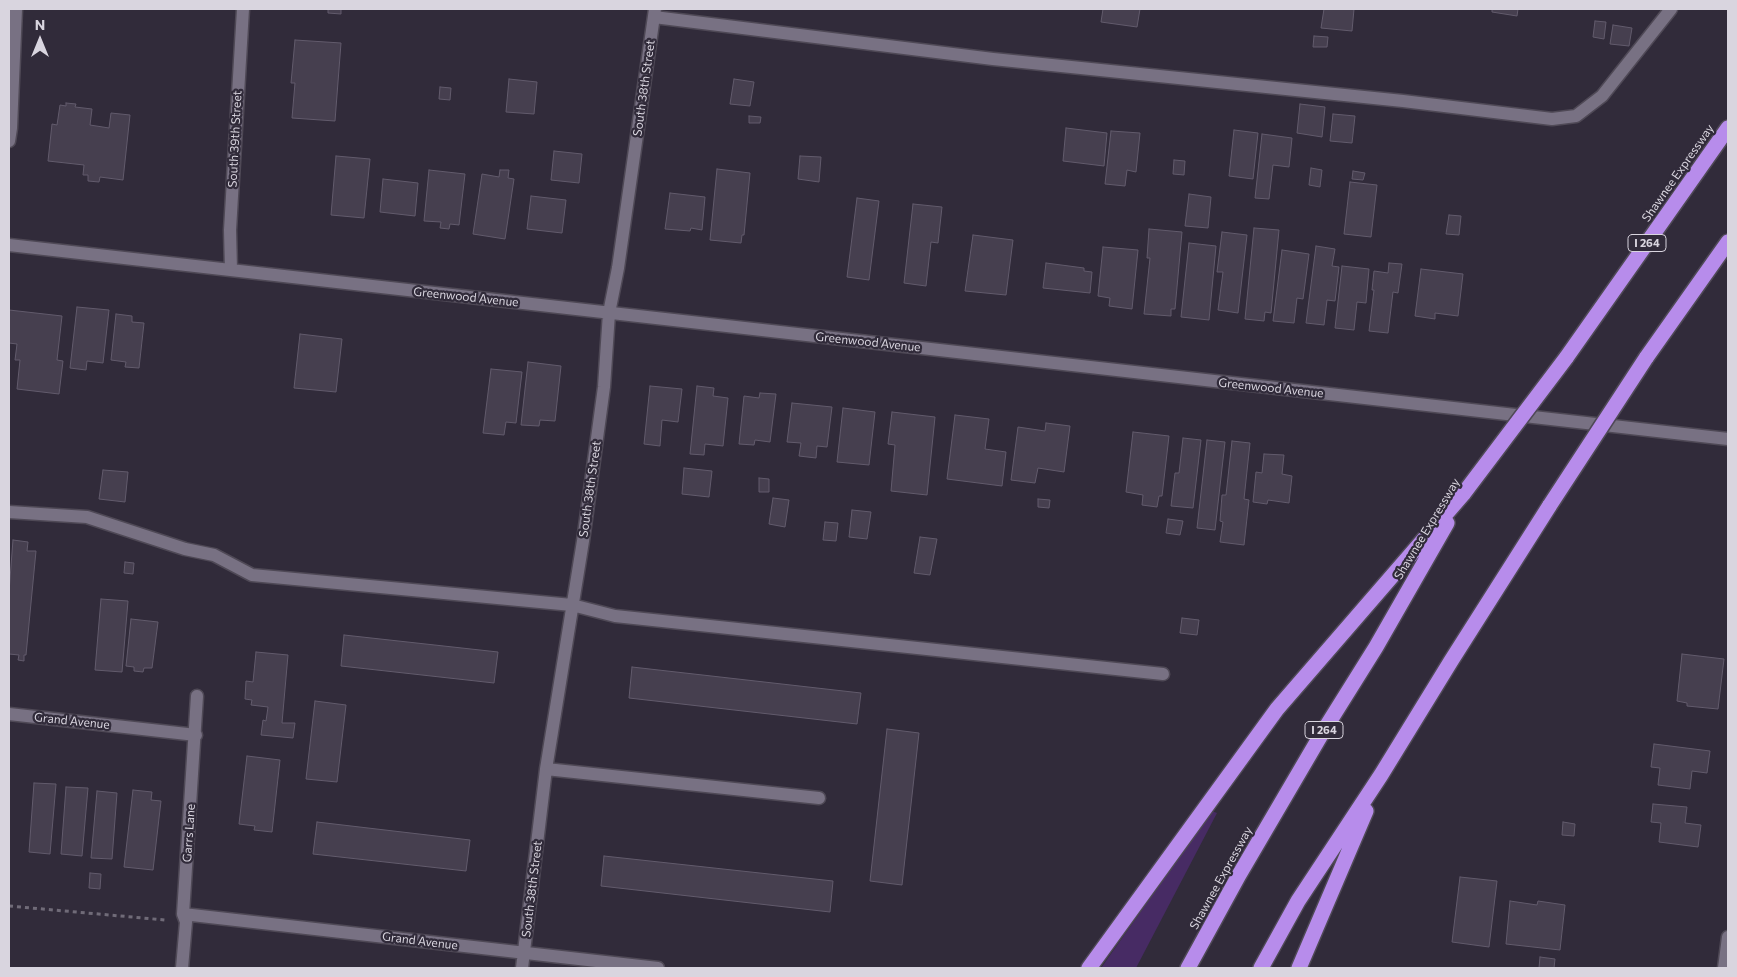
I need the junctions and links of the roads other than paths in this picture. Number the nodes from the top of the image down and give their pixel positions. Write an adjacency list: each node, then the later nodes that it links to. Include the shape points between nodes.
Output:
1 (16, 9): 6 (street)
2 (243, 9): 9 (street, South 39th Street)
3 (1672, 9): 4 (street, via 1602,96 1576,116 1552,119 1003,60)
4 (654, 13): 10 (street, South 38th Street)
5 (1728, 128): 12 (highway, Shawnee Expressway / I 264, bridge, via 1566,358)
6 (9, 140)
7 (1728, 242): 20 (highway, bridge, via 1646,358 1550,504)
8 (9, 245): 9 (street, Greenwood Avenue)
9 (230, 270): 10 (street, Greenwood Avenue)
10 (609, 313): 11 (street, Greenwood Avenue); 14 (street, South 38th Street, via 604,387)
11 (1728, 439)
12 (1464, 493): 28 (highway, via 1277,710); 29 (highway, Shawnee Expressway / I 264, via 1239,875)
13 (9, 512): 14 (street, via 87,517 185,549 214,555 252,575)
14 (572, 605): 15 (street, via 615,616); 19 (street, South 38th Street)
15 (1163, 674)
16 (197, 696): 18 (street, Garrs Lane)
17 (9, 714): 18 (street, Grand Avenue)
18 (196, 735): 22 (street, Garrs Lane)
19 (546, 769): 21 (street); 24 (street, South 38th Street)
20 (1381, 775): 30 (highway, via 1298,901); 31 (highway)
21 (819, 798)
22 (184, 918): 24 (street, Grand Avenue); 25 (street, Garrs Lane)
23 (1728, 937): 32 (street)
24 (524, 953): 26 (street, South 38th Street); 27 (street, Grand Avenue)
25 (182, 968)
26 (522, 968)
27 (658, 968)
28 (1089, 968)
29 (1188, 968)
30 (1261, 968)
31 (1299, 968)
32 (1724, 968)

